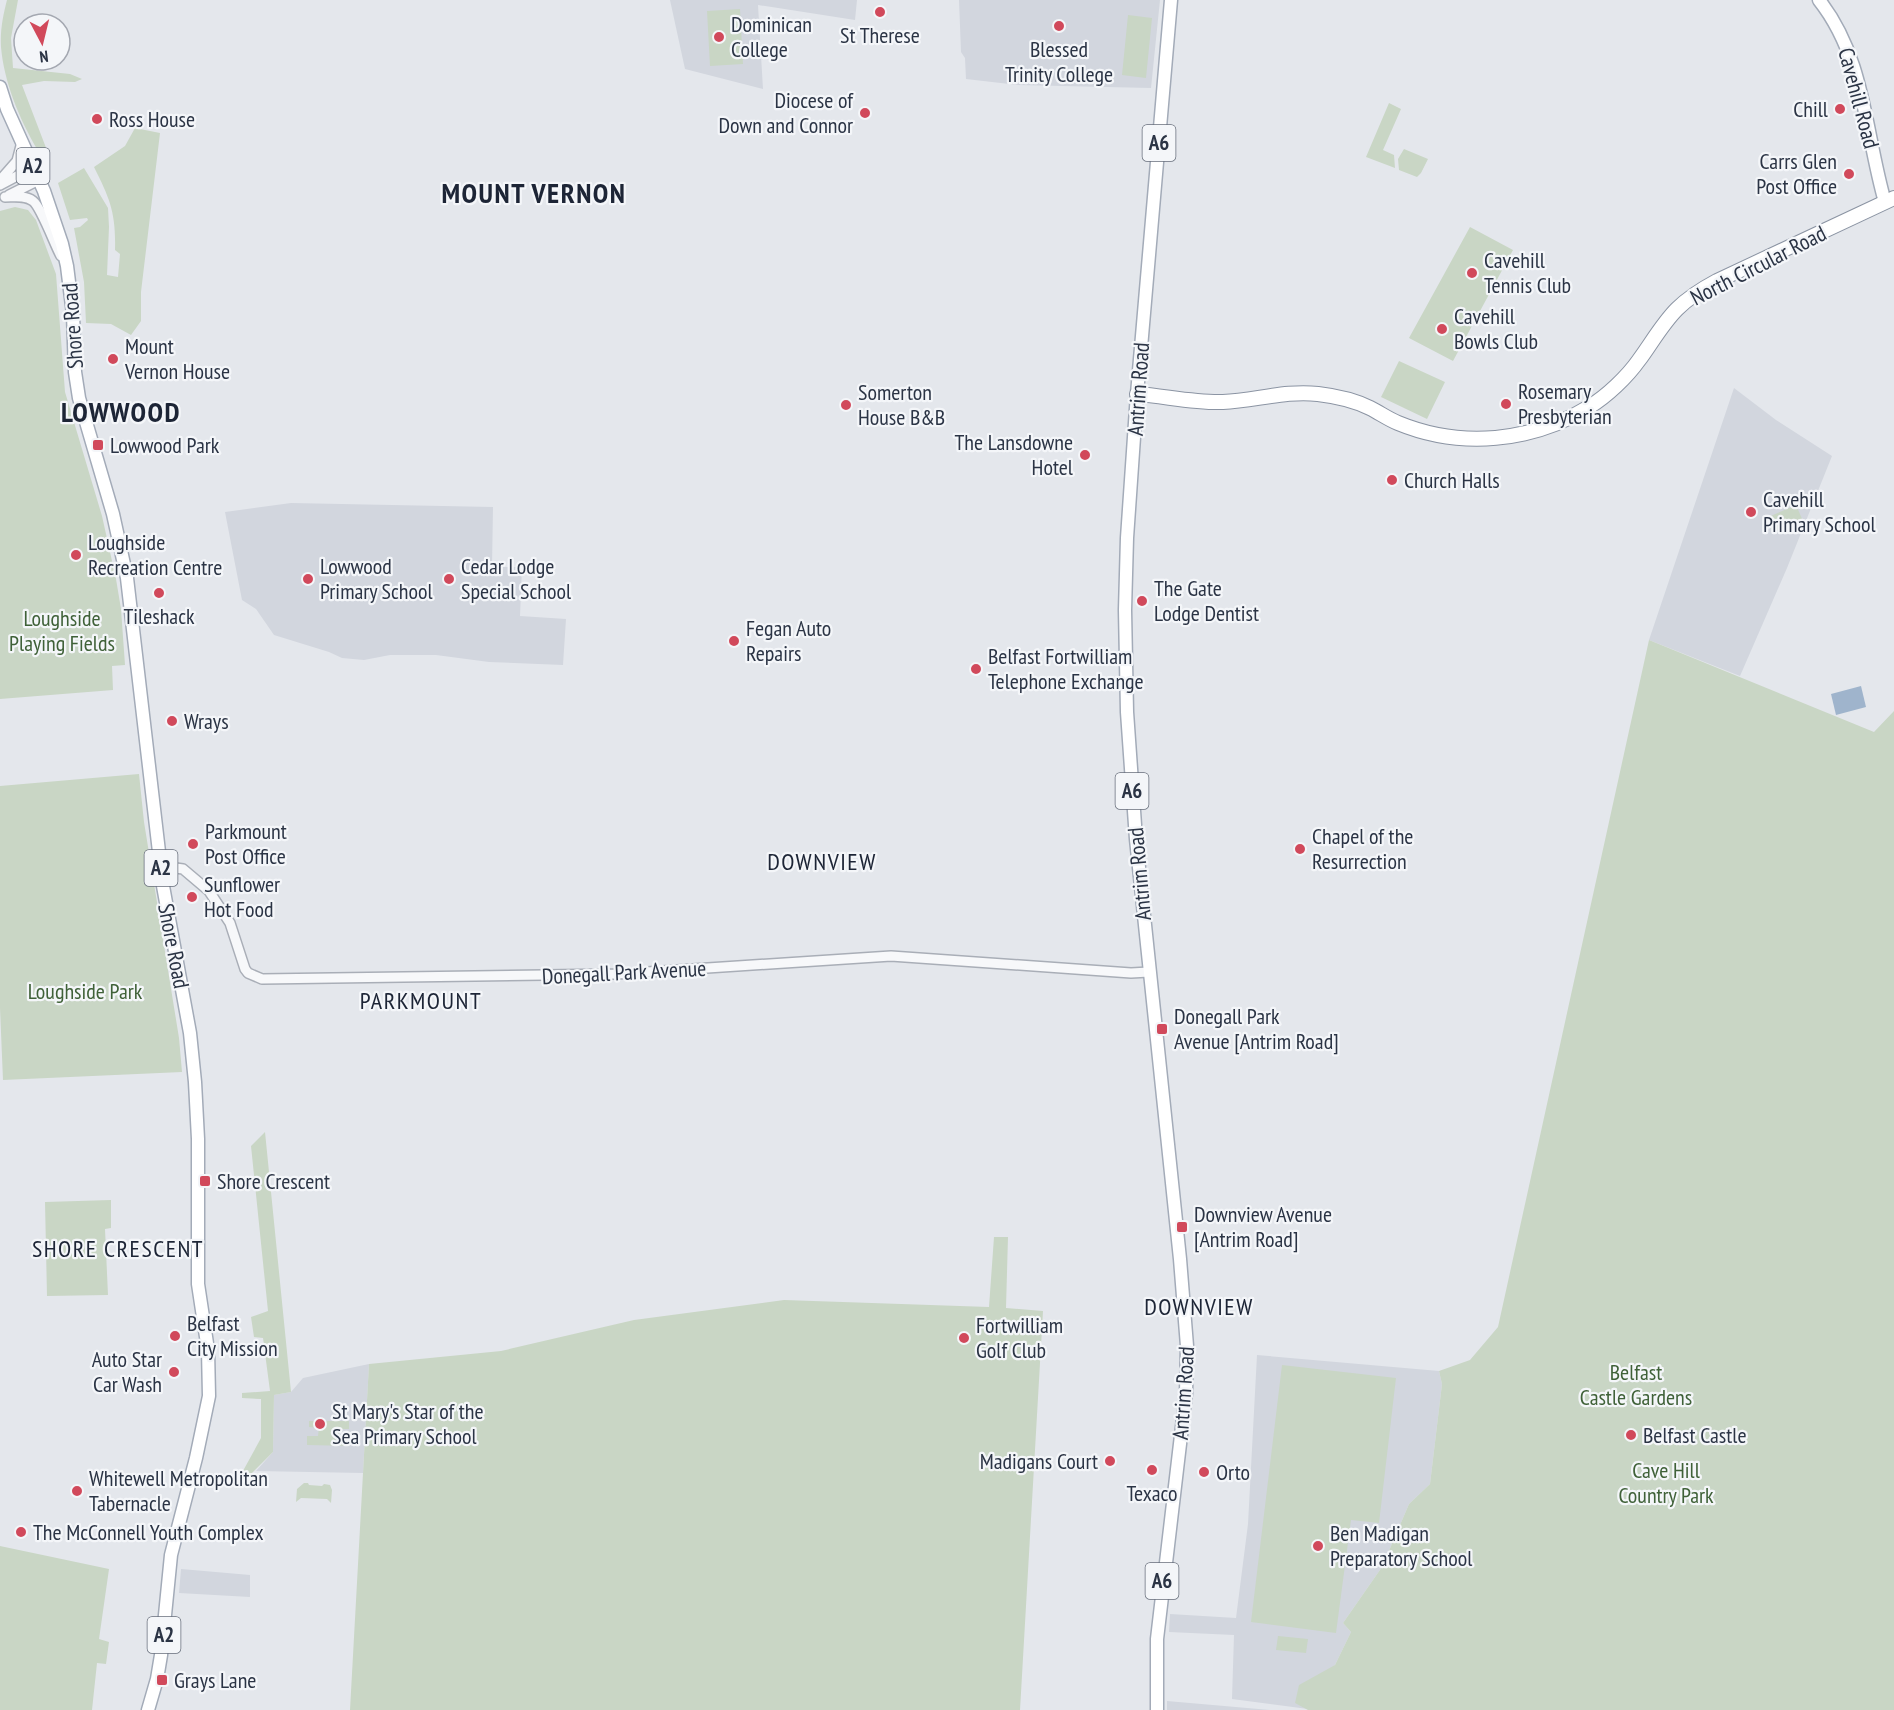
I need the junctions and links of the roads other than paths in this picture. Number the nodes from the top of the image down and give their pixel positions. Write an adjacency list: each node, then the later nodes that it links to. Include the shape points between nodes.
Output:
1 (1171, 0): 11 (main road, Antrim Road / A6)
2 (1819, 0): 9 (main road, Cavehill Road, via 1845,42 1858,81 1876,172)
3 (0, 87): 4 (main road, Shore Road / A2)
4 (22, 142): 5 (main road, Shore Road / A2); 7 (street, via 17,161)
5 (34, 167): 6 (main road, Shore Road / A2); 7 (street)
6 (39, 180): 8 (street); 10 (main road, Shore Road / A2)
7 (1, 184)
8 (2, 198): 10 (street, via 33,201)
9 (1889, 200): 11 (highway, North Circular Road, via 1691,295 1611,389 1591,406 1535,432 1485,439 1427,433 1369,407 1316,394 1222,402)
10 (67, 266): 12 (main road, Shore Road / A2, via 79,398 127,578)
11 (1137, 394): 13 (main road, Antrim Road / A6, via 1127,537 1125,674)
12 (161, 866): 13 (street, Donegall Park Avenue, via 183,869 201,882 230,923 245,969 262,979 617,974 891,956); 14 (main road, Shore Road / A2, via 195,1082 198,1284 209,1385 201,1435 171,1555 161,1655)
13 (1149, 972): 15 (main road, Antrim Road / A6, via 1187,1346 1186,1393 1157,1633)
14 (148, 1710)
15 (1157, 1710)

